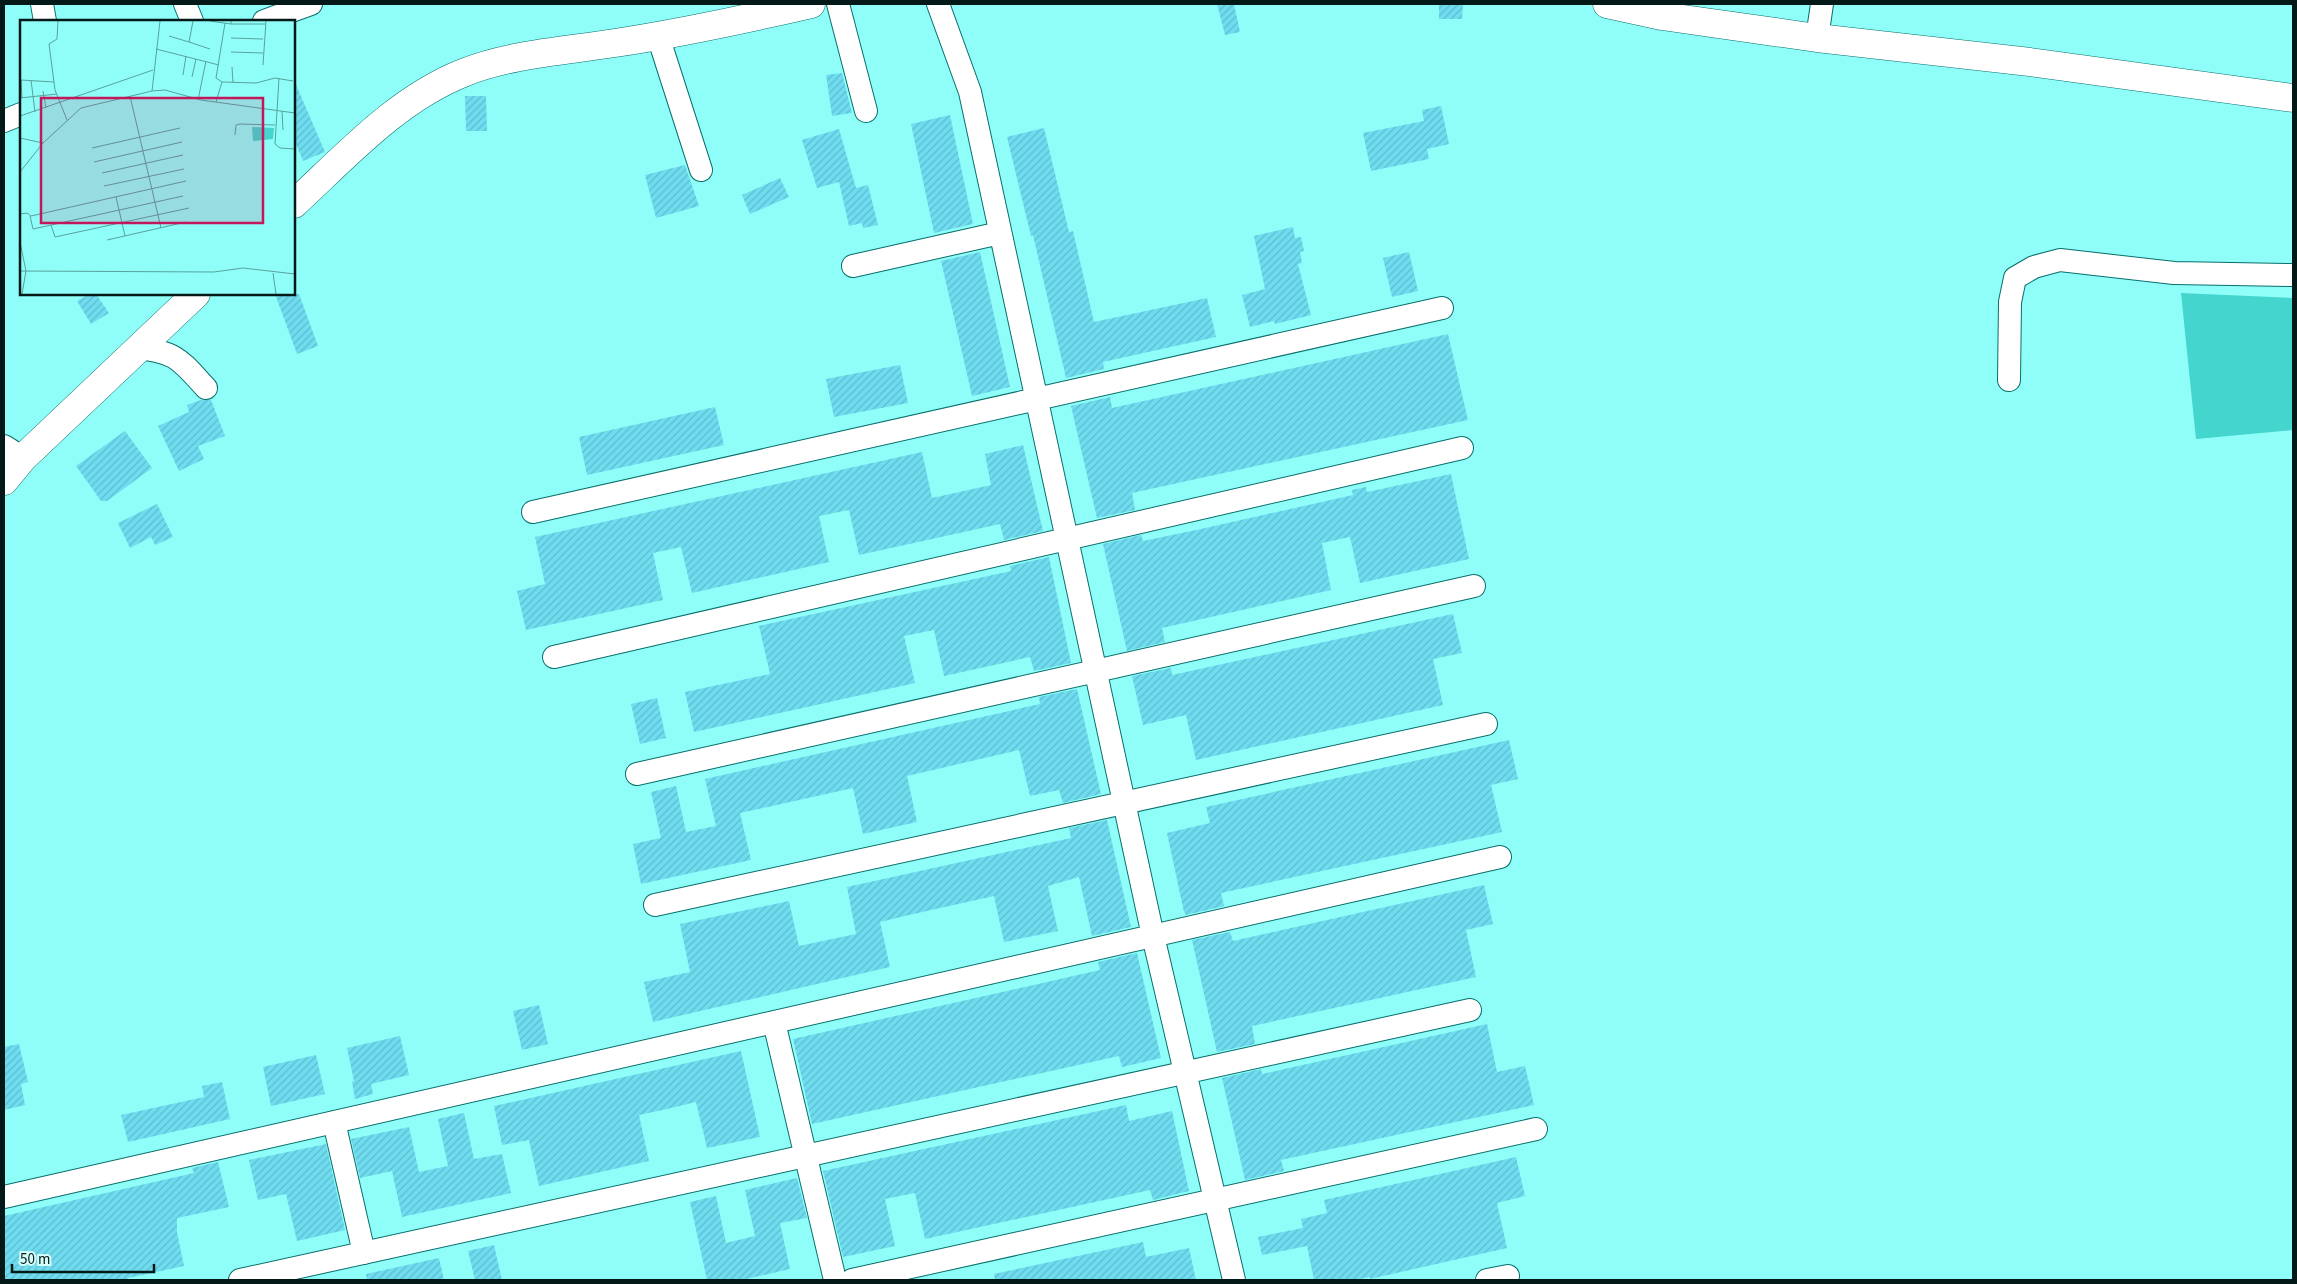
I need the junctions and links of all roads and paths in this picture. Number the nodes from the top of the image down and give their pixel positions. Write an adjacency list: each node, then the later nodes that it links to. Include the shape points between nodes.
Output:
1 (42, 4): 9 (street)
2 (185, 4): 10 (street)
3 (311, 4): 11 (street)
4 (811, 4): 12 (main road)
5 (838, 4): 15 (street)
6 (938, 4): 20 (street, via 970,92)
7 (1822, 4): 13 (street)
8 (1623, 6): 13 (main road)
9 (45, 20)
10 (192, 20)
11 (267, 20)
12 (658, 36): 18 (street); 19 (main road, via 513,59 464,73 422,94 388,117)
13 (1817, 38): 14 (main road, via 2030,62)
14 (2293, 98)
15 (866, 111)
16 (20, 114): 17 (street)
17 (4, 120)
18 (701, 170)
19 (295, 203)
20 (1000, 233): 21 (street); 28 (street)
21 (853, 266)
22 (2293, 275): 26 (street, via 2174,273 2060,260 2034,267 2016,278 2010,302)
23 (195, 295): 25 (main road)
24 (1442, 308): 28 (street)
25 (137, 348): 27 (street, via 163,351 179,360); 30 (main road)
26 (2009, 380)
27 (206, 388)
28 (1036, 399): 32 (street); 33 (street)
29 (1462, 448): 33 (street)
30 (13, 452): 31 (main road)
31 (4, 481)
32 (533, 512)
33 (1067, 539): 35 (street); 36 (street)
34 (1474, 586): 36 (street)
35 (554, 657)
36 (1096, 671): 38 (street); 39 (street)
37 (1486, 724): 39 (street)
38 (637, 774)
39 (1124, 802): 41 (street); 42 (street)
40 (1500, 858): 42 (street)
41 (655, 905)
42 (1153, 936): 44 (street); 45 (street)
43 (1470, 1010): 45 (street)
44 (774, 1022): 46 (street); 48 (street)
45 (1185, 1073): 48 (street); 50 (street)
46 (334, 1122): 49 (street); 51 (street)
47 (1536, 1129): 50 (street)
48 (806, 1156): 51 (street); 53 (street)
49 (4, 1197)
50 (1215, 1200): 54 (street); 55 (street)
51 (364, 1253): 52 (street)
52 (240, 1280)
53 (835, 1280)
54 (852, 1280)
55 (1234, 1280)

